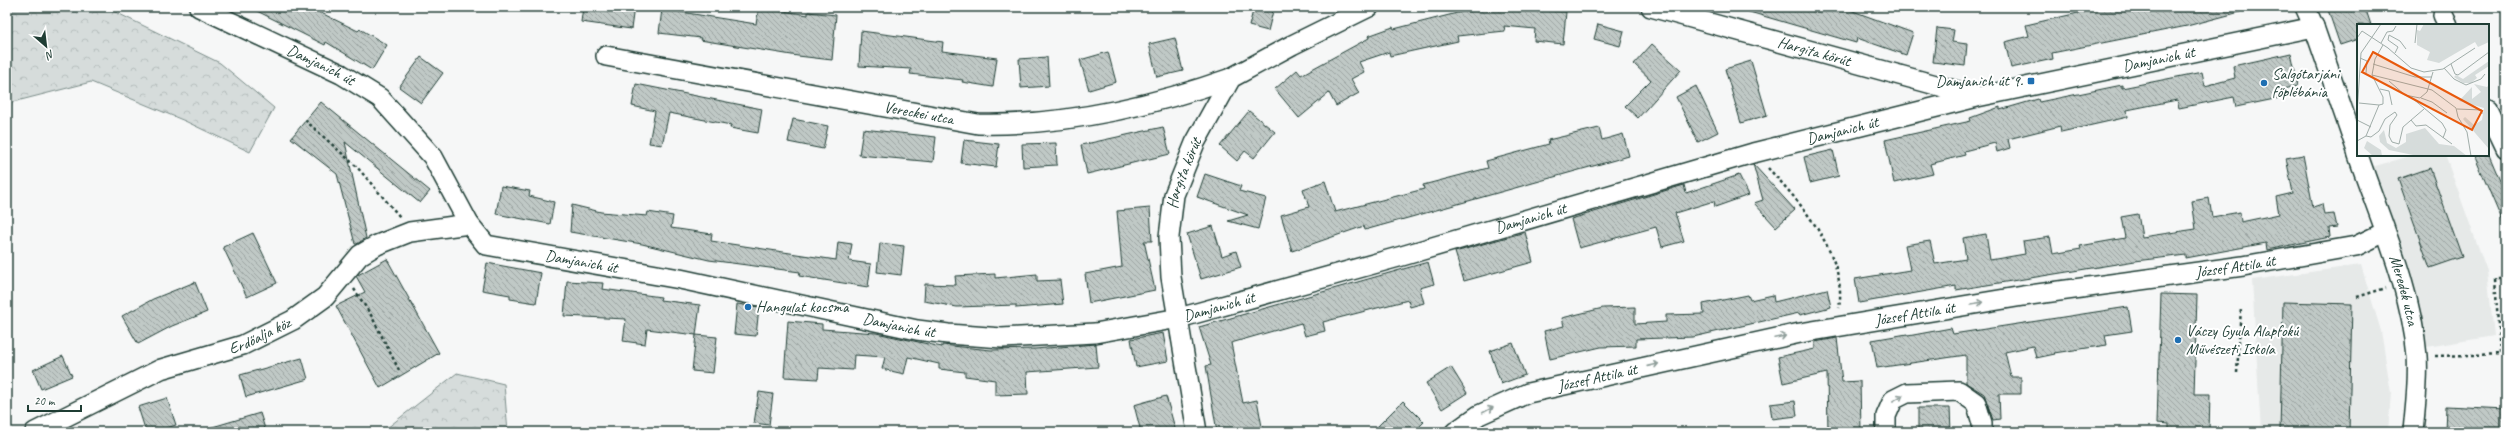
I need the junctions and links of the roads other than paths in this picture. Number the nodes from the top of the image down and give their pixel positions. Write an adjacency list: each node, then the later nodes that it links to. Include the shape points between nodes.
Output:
1 (199, 7): 13 (street, Damjanich út, via 341,74 380,98 433,157)
2 (1369, 7): 7 (street)
3 (1651, 7): 8 (street, Hargita körút)
4 (2305, 7): 5 (street, Meredek utca)
5 (2314, 27): 8 (street, Damjanich út); 11 (street, Meredek utca)
6 (606, 56): 7 (street, Vereckei utca, via 978,124 1053,120 1108,112 1175,96)
7 (1231, 78): 15 (street, Hargita körút, via 1195,143 1173,201 1169,236 1171,277)
8 (1977, 97): 15 (street, Damjanich út, via 1754,153)
9 (2489, 112): 10 (street)
10 (2506, 148)
11 (2357, 152)
12 (2358, 156): 14 (street, Meredek utca)
13 (469, 224): 15 (street, Damjanich út, via 482,242 492,247 680,279 917,330 1002,338 1076,335); 16 (street, Erdőalja köz, via 410,232 367,250 325,297 293,320 243,345 161,369)
14 (2385, 232): 18 (street, József Attila út, one-way to 14, via 1496,406 1528,394 1836,326 2098,284 2243,266 2356,246); 21 (street, Meredek utca, via 2402,283 2417,357)
15 (1179, 318): 17 (street, Hargita körút)
16 (35, 432)
17 (1197, 432)
18 (1455, 432)
19 (1886, 432): 20 (street, one-way to 20, via 1886,416 1893,400 1907,393 1959,391 1976,403)
20 (1982, 432)
21 (2413, 432)

